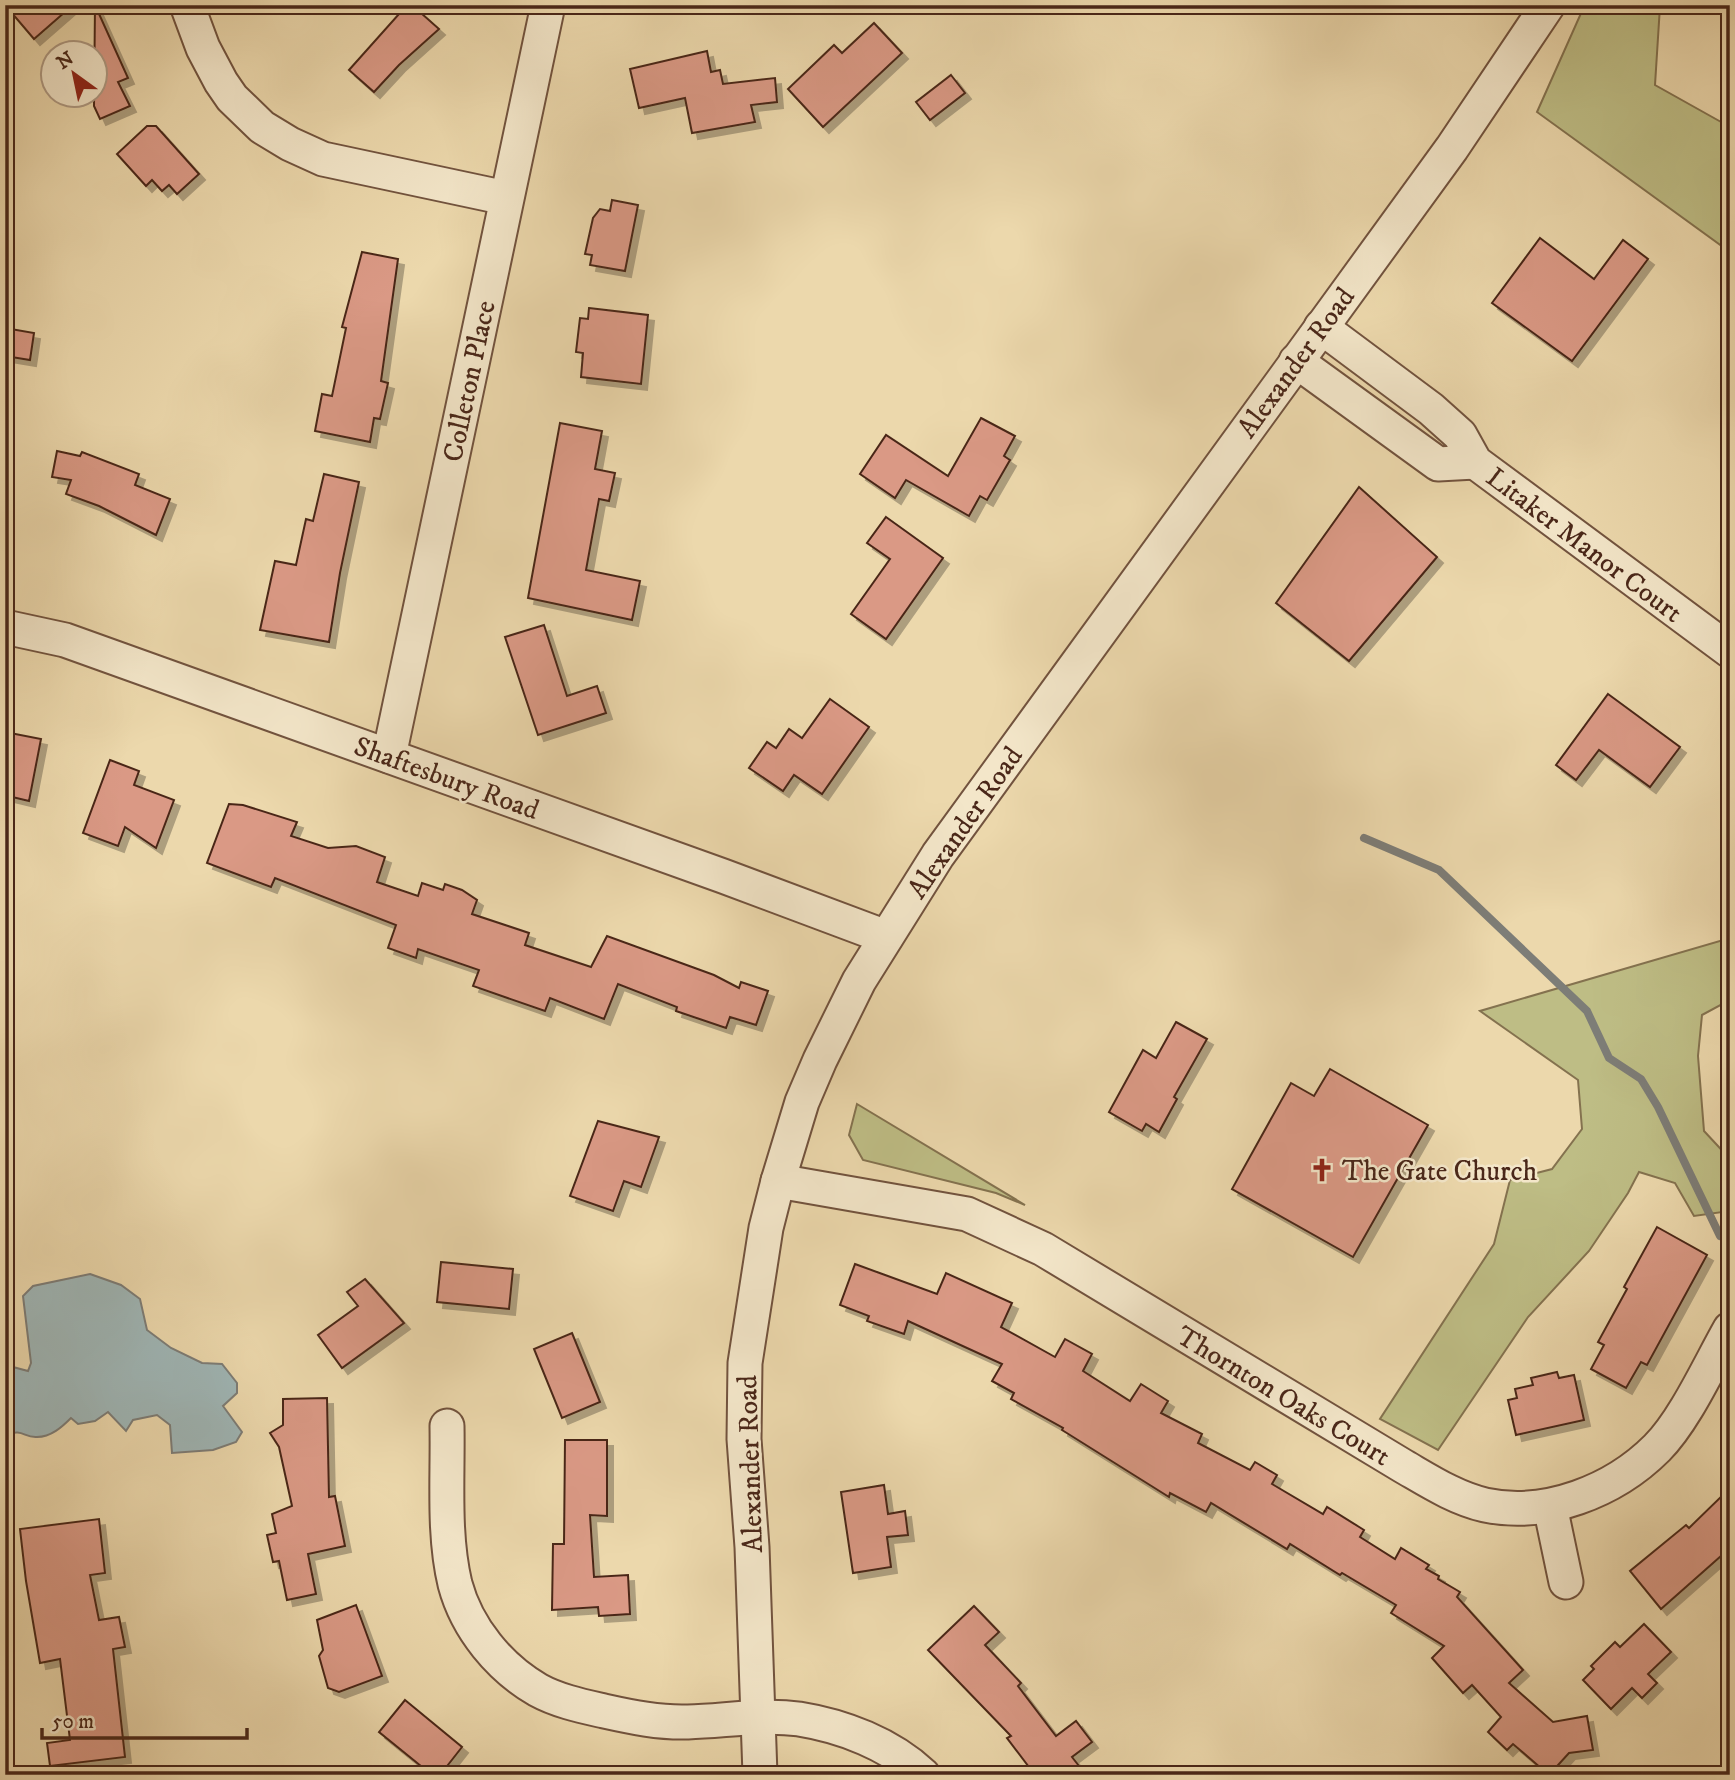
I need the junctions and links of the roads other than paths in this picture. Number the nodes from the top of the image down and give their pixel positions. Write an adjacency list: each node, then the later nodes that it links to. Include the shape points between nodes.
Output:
1 (187, 5): 4 (street, via 203,48 232,97 262,127 290,144 323,159)
2 (548, 5): 4 (street, Colleton Place)
3 (1548, 5): 5 (street, Alexander Road, via 1452,148)
4 (506, 198): 10 (street, Colleton Place)
5 (1321, 327): 6 (street, Alexander Road); 7 (street, Litaker Manor Court, via 1431,409 1460,435)
6 (1296, 361): 7 (street, Litaker Manor Court, via 1437,464); 11 (street, Alexander Road, via 938,855)
7 (1475, 462): 9 (street, Litaker Manor Court)
8 (5, 627): 10 (street, Shaftesbury Road, via 65,640)
9 (1730, 651)
10 (388, 756): 11 (street, Shaftesbury Road)
11 (886, 937): 12 (street, Alexander Road, via 820,1060)
12 (778, 1181): 15 (street, Thornton Oaks Court, via 967,1214 1043,1249 1454,1494 1486,1505); 17 (street, Alexander Road, via 745,1363 744,1439)
13 (1730, 1329): 15 (street, Thornton Oaks Court, via 1686,1408 1658,1447 1625,1474 1589,1493)
14 (447, 1426): 17 (street, via 449,1555 456,1588 471,1623 511,1672 551,1696 629,1717 685,1722)
15 (1549, 1506): 16 (street)
16 (1566, 1582)
17 (758, 1718): 18 (street, Alexander Road); 19 (street, via 838,1727 880,1744)
18 (760, 1775)
19 (923, 1775)

